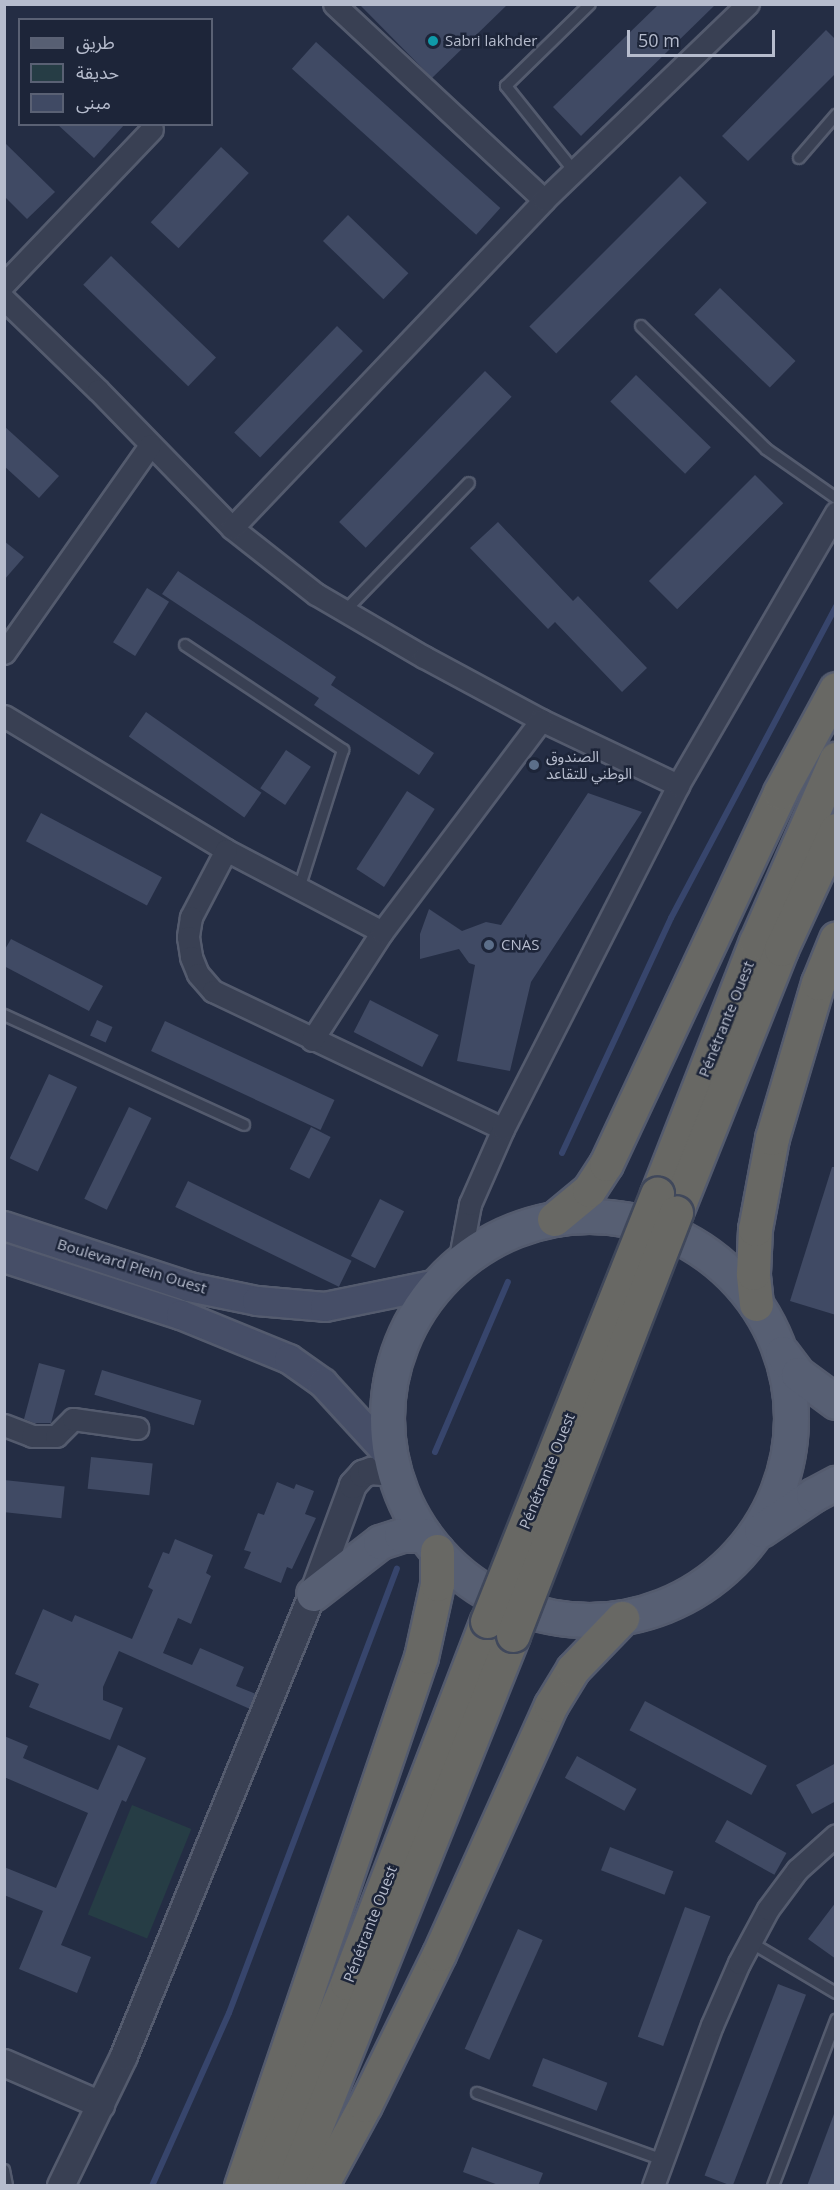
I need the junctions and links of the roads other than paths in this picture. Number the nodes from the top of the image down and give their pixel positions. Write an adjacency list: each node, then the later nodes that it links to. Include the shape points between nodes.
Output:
1 (334, 4): 8 (street)
2 (590, 4): 7 (lane, via 506,86)
3 (748, 4): 7 (street)
4 (836, 115): 6 (lane)
5 (152, 129): 9 (street)
6 (799, 158)
7 (574, 171): 8 (street)
8 (544, 200): 16 (street)
9 (4, 284)
10 (4, 298): 12 (street)
11 (641, 326): 14 (lane, via 766,450)
12 (150, 445): 16 (street); 19 (street)
13 (469, 483): 17 (lane)
14 (836, 498)
15 (836, 512): 24 (street)
16 (232, 528): 17 (street, via 316,594)
17 (345, 611): 22 (street)
18 (185, 645): 27 (lane, via 342,750)
19 (4, 653)
20 (836, 689): 35 (highway, via 780,792 606,1164 589,1190)
21 (4, 716): 26 (street)
22 (541, 720): 24 (street); 28 (street)
23 (836, 759): 34 (highway, Pénétrante Ouest, via 756,942)
24 (678, 785): 33 (street)
25 (836, 830): 34 (highway, Pénétrante Ouest)
26 (226, 850): 27 (street); 31 (street, via 190,917 188,937 198,974 213,992)
27 (299, 889): 28 (street)
28 (382, 932): 31 (street)
29 (836, 939): 39 (highway, via 818,983 772,1138 755,1229)
30 (4, 1015): 32 (lane)
31 (312, 1040): 33 (street)
32 (244, 1125)
33 (503, 1129): 38 (street, via 470,1204)
34 (666, 1203): 50 (highway, Pénétrante Ouest, bridge)
35 (554, 1219): 38 (main road, via 504,1235); 39 (main road, via 600,1216 646,1224 689,1242 726,1269)
36 (4, 1226): 38 (main road, Boulevard Plein Ouest, via 189,1287 256,1301 325,1307)
37 (4, 1258): 44 (main road, Boulevard Plein Ouest, via 181,1315 289,1359 323,1383)
38 (449, 1273): 44 (main road, via 411,1322 394,1365 387,1410)
39 (756, 1304): 40 (main road)
40 (780, 1350): 41 (main road, via 798,1374); 46 (main road, via 791,1397 791,1444 779,1490)
41 (836, 1402)
42 (4, 1425): 43 (street, via 32,1436 56,1436 73,1419)
43 (137, 1428)
44 (392, 1465): 47 (main road, via 402,1494); 48 (street, via 358,1479)
45 (836, 1484): 46 (main road)
46 (757, 1533): 49 (main road, via 730,1564 698,1589 661,1607)
47 (431, 1543): 48 (main road, via 402,1535 380,1542); 49 (main road, via 476,1585 521,1608 571,1619); 62 (highway, via 437,1584 421,1657)
48 (313, 1594): 57 (street)
49 (622, 1618): 65 (highway, via 573,1669 551,1705 439,1954)
50 (500, 1628): 63 (highway, Pénétrante Ouest); 64 (highway, Pénétrante Ouest)
51 (836, 1835): 52 (street, via 797,1870)
52 (750, 1942): 53 (lane); 58 (street, via 712,2025)
53 (836, 1993)
54 (836, 2020): 67 (lane)
55 (4, 2063): 57 (street)
56 (477, 2093): 58 (lane)
57 (101, 2105): 61 (street)
58 (663, 2160): 66 (street)
59 (4, 2170): 60 (lane)
60 (7, 2186)
61 (61, 2186)
62 (241, 2186)
63 (263, 2186)
64 (292, 2186)
65 (321, 2186)
66 (653, 2186)
67 (773, 2186)

